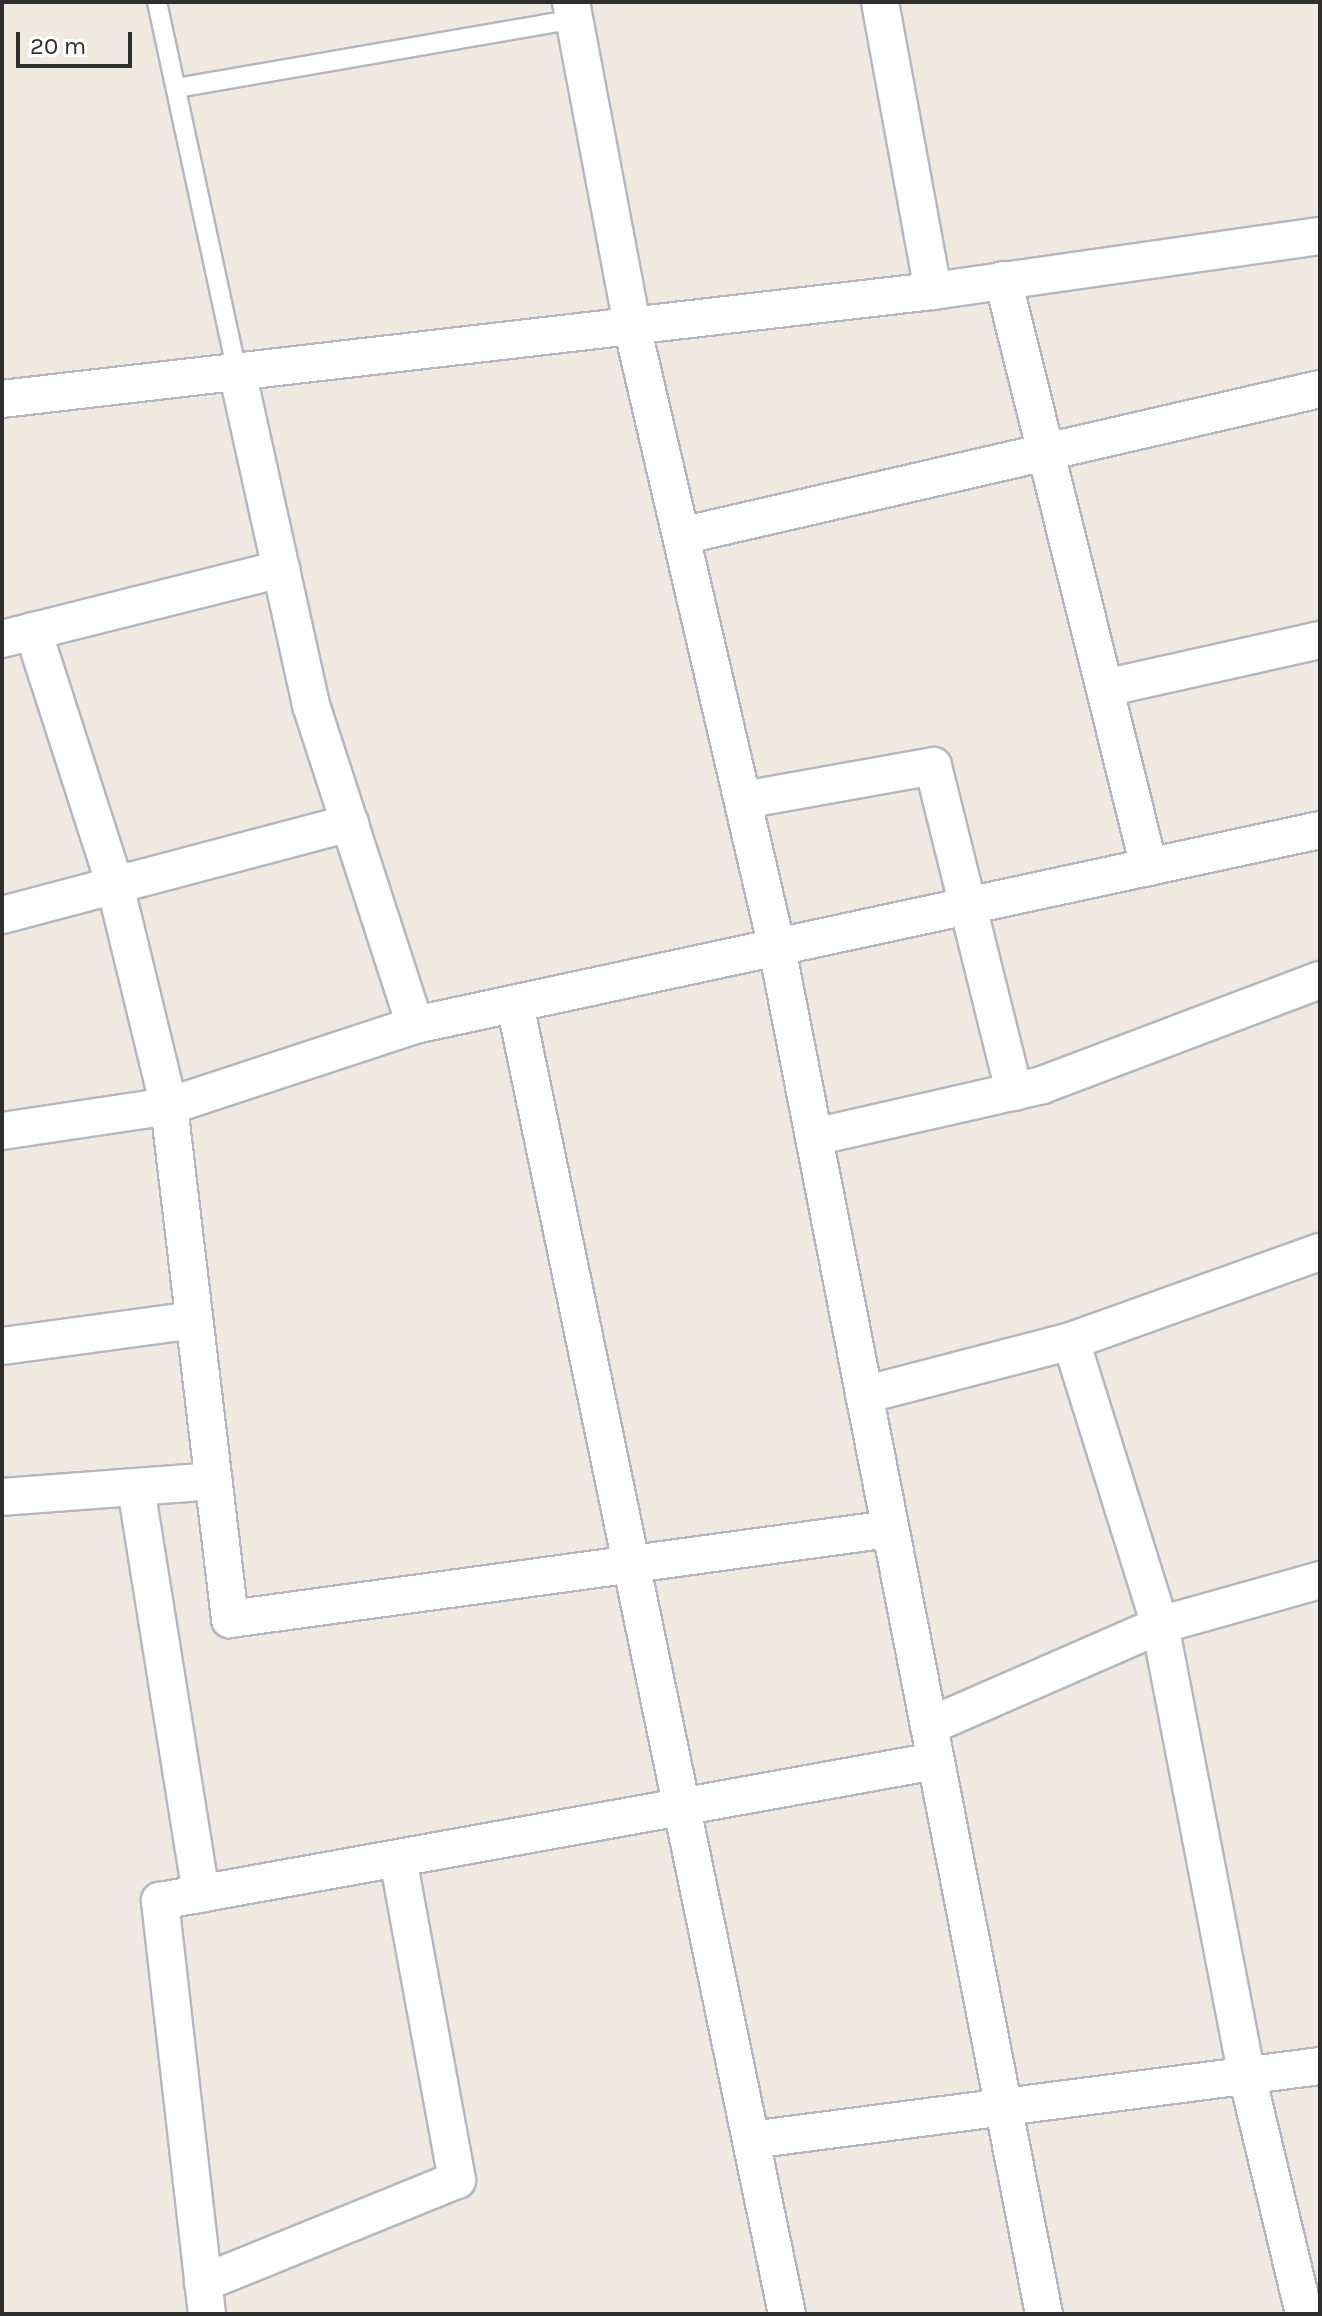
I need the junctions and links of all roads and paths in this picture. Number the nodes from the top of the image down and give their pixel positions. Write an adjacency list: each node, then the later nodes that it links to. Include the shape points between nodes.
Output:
1 (157, 2): 4 (lane)
2 (880, 2): 7 (street)
3 (573, 10): 4 (lane); 8 (street)
4 (176, 88): 9 (lane)
5 (1320, 236): 6 (street)
6 (1003, 280): 7 (street); 12 (street)
7 (933, 291): 8 (street)
8 (632, 326): 9 (street); 13 (street)
9 (237, 371): 11 (street); 14 (street)
10 (1320, 389): 12 (street)
11 (2, 399)
12 (1046, 452): 13 (street); 17 (street)
13 (681, 536): 18 (street)
14 (281, 569): 15 (street); 19 (street, via 311,705)
15 (18, 635): 22 (street)
16 (1320, 640): 17 (street)
17 (1105, 688): 21 (street)
18 (743, 800): 23 (street, via 933,766); 25 (street)
19 (350, 823): 22 (street); 28 (street)
20 (1320, 830): 21 (street)
21 (1149, 867): 23 (street)
22 (115, 885): 24 (street); 30 (street)
23 (966, 907): 25 (street); 29 (street)
24 (2, 915)
25 (777, 948): 27 (street); 32 (street)
26 (1320, 980): 29 (street)
27 (515, 1004): 28 (street); 42 (street)
28 (415, 1025): 30 (street)
29 (1014, 1092): 32 (street)
30 (169, 1106): 31 (street); 34 (street)
31 (2, 1131)
32 (814, 1137): 37 (street)
33 (1320, 1252): 35 (street)
34 (194, 1320): 36 (street); 38 (street)
35 (1071, 1341): 37 (street); 44 (street)
36 (2, 1346)
37 (864, 1395): 41 (street)
38 (213, 1481): 39 (street); 42 (street, via 230,1619)
39 (136, 1488): 40 (street); 49 (street)
40 (2, 1497)
41 (890, 1529): 42 (street); 45 (street)
42 (631, 1563): 47 (street)
43 (1320, 1580): 44 (street)
44 (1160, 1625): 45 (street); 51 (street)
45 (929, 1726): 46 (street)
46 (935, 1761): 47 (street); 52 (street)
47 (682, 1810): 48 (street); 53 (street)
48 (398, 1859): 49 (street); 54 (street, via 457,2180)
49 (201, 1894): 54 (street, via 160,1901)
50 (1320, 2066): 51 (street)
51 (1247, 2076): 52 (street); 57 (street)
52 (1003, 2108): 53 (street); 56 (street)
53 (751, 2140): 55 (street)
54 (205, 2298)
55 (787, 2314)
56 (1044, 2314)
57 (1304, 2314)

